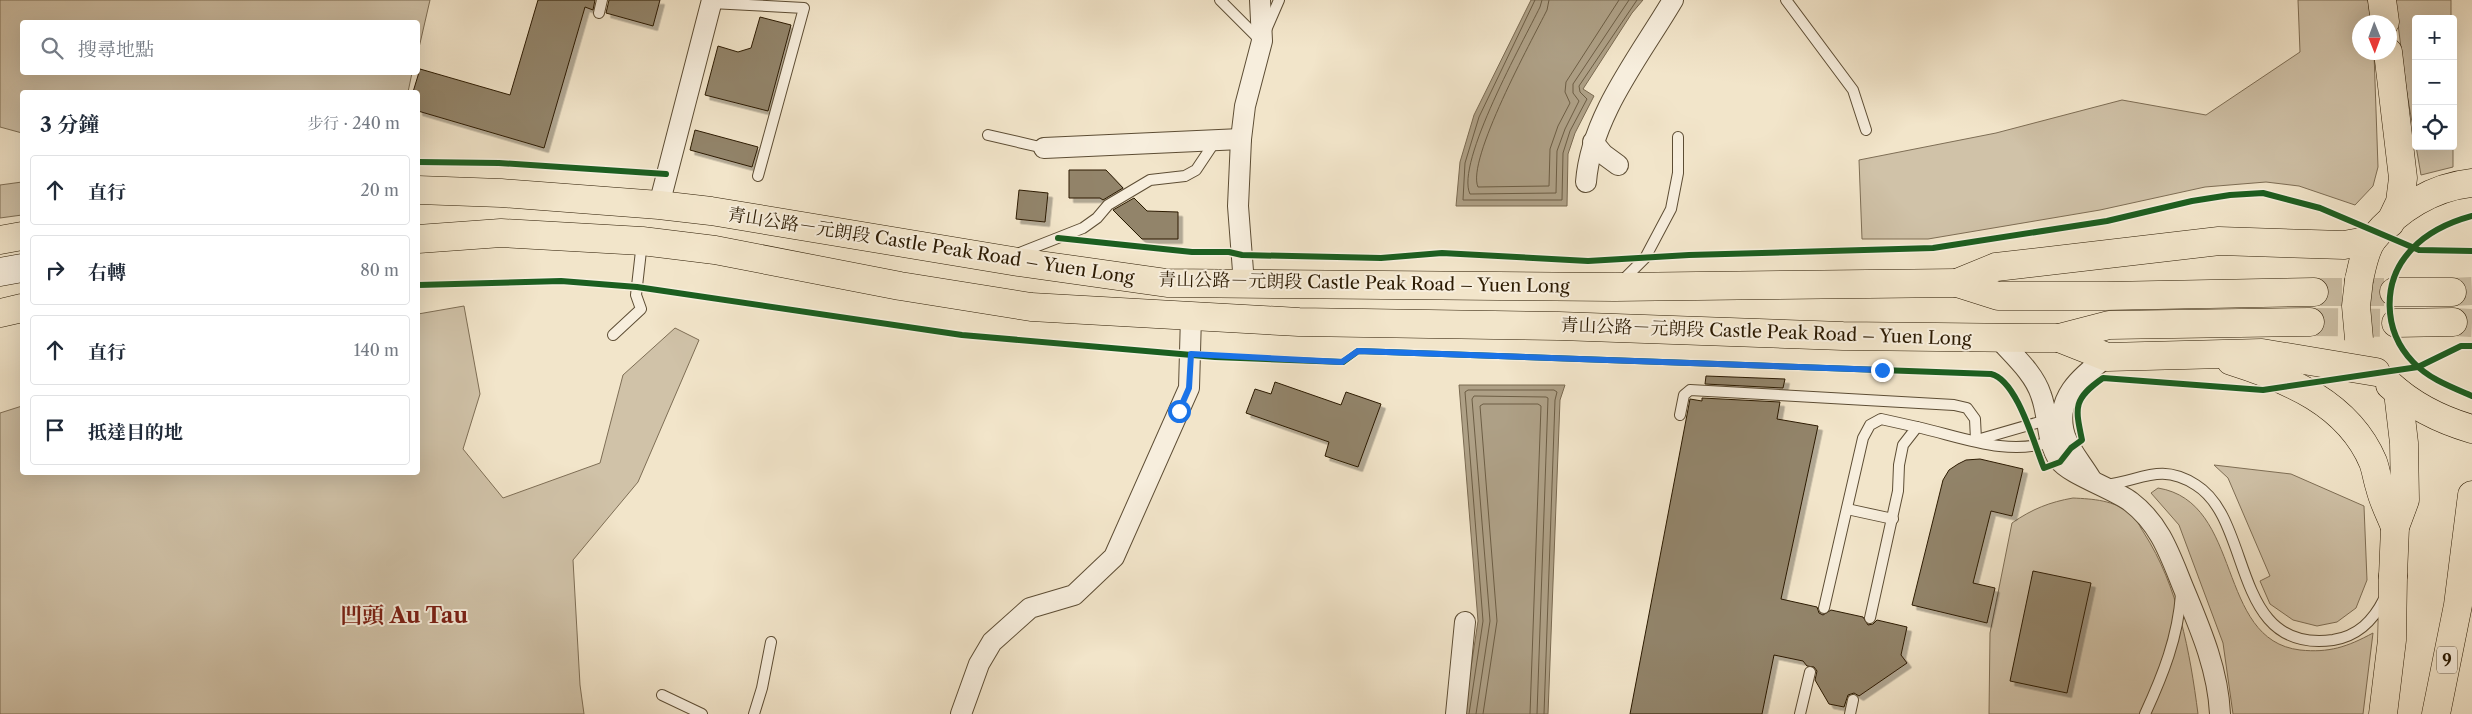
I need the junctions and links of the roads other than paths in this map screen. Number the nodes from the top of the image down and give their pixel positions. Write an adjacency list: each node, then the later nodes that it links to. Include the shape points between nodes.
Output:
1 (602, 0): 9 (lane)
2 (1220, 0): 11 (lane)
3 (1260, 0): 11 (street)
4 (1279, 0): 11 (lane)
5 (1673, 0): 18 (street, via 1605,113)
6 (1786, 0): 13 (lane, via 1853,90)
7 (2382, 0): 10 (main road)
8 (711, 2): 21 (lane, via 804,8); 25 (street)
9 (599, 14)
10 (2384, 15)
11 (1262, 41): 16 (street, via 1245,106)
12 (2389, 60): 26 (main road, via 2403,178 2400,202)
13 (1866, 130)
14 (988, 135): 19 (lane)
15 (1678, 137): 36 (lane, via 1678,173 1671,209 1645,258)
16 (1241, 139): 17 (street); 35 (street, via 1238,206)
17 (1216, 140): 19 (street); 31 (lane, via 1196,170 1185,176 1150,180 1108,205 1098,218 1083,228)
18 (1593, 142): 20 (street); 22 (street)
19 (1044, 148)
20 (1618, 165)
21 (758, 176)
22 (1586, 182)
23 (2472, 183): 26 (main road, via 2421,198)
24 (420, 190): 25 (main road, 青山公路－元朗段 Castle Peak Road – Yuen Long)
25 (659, 205): 31 (main road, 青山公路－元朗段 Castle Peak Road – Yuen Long)
26 (2381, 232): 34 (main road, via 2344,245 2219,242 1996,267); 51 (main road, bridge, via 2359,280 2356,306 2359,339)
27 (20, 236): 29 (main road)
28 (420, 239): 30 (main road, 青山公路－元朗段 Castle Peak Road – Yuen Long, via 501,233)
29 (0, 240)
30 (642, 241): 42 (main road, 青山公路－元朗段 Castle Peak Road – Yuen Long, via 715,250 1030,307); 46 (lane, via 636,295 641,309)
31 (1002, 260): 35 (main road, 青山公路－元朗段 Castle Peak Road – Yuen Long, via 1168,283)
32 (20, 268): 33 (main road)
33 (0, 272)
34 (1957, 283): 36 (main road, 青山公路－元朗段 Castle Peak Road – Yuen Long); 37 (main road, 青山公路－元朗段 Castle Peak Road – Yuen Long, via 1998,296)
35 (1244, 284): 36 (main road, 青山公路－元朗段 Castle Peak Road – Yuen Long)
36 (1615, 287)
37 (2314, 292)
38 (2394, 292): 39 (main road)
39 (2452, 292)
40 (20, 308): 41 (main road)
41 (0, 313)
42 (1191, 316): 47 (main road, 青山公路－元朗段 Castle Peak Road – Yuen Long, via 1299,322); 74 (street, via 1189,388 1114,557 1074,595 1030,608 992,642 979,664)
43 (2310, 322): 48 (main road, 青山公路－元朗段 Castle Peak Road – Yuen Long, via 2109,325)
44 (2453, 322): 45 (main road)
45 (2396, 323)
46 (614, 335)
47 (1998, 338): 48 (main road, 青山公路－元朗段 Castle Peak Road – Yuen Long); 55 (street, via 2034,380)
48 (2059, 338): 50 (main road)
49 (2211, 354): 50 (main road); 51 (main road, via 2262,353); 62 (main road, via 2305,390 2338,413 2368,452)
50 (2107, 357): 55 (street, via 2074,385 2065,399)
51 (2376, 372): 52 (main road)
52 (2398, 392): 56 (main road, via 2421,410); 62 (main road, via 2404,443 2405,500)
53 (1680, 415): 57 (lane, via 1684,395 1690,390 1954,405 1967,408 1971,414)
54 (1918, 427): 57 (lane); 60 (lane, via 1881,419 1870,425 1863,438); 61 (lane, via 1903,445)
55 (2056, 428): 57 (lane); 57 (lane, via 2035,447 2002,448); 58 (street)
56 (2472, 429)
57 (1976, 440)
58 (2096, 482): 63 (lane, via 2160,472 2179,476 2197,485 2214,502 2223,519 2259,606 2274,623 2294,635 2317,641 2352,635 2374,617); 64 (street, via 2144,512 2162,537)
59 (2472, 495): 81 (main road, 9, via 2458,605)
60 (1847, 509): 61 (lane); 65 (lane)
61 (1893, 519): 66 (lane)
62 (2395, 527): 63 (main road)
63 (2392, 576): 80 (main road, via 2392,640)
64 (2181, 582): 78 (lane, via 2180,615 2173,646); 79 (street, via 2207,643)
65 (1824, 608)
66 (1870, 618)
67 (1465, 622): 75 (street)
68 (771, 642): 73 (lane)
69 (1810, 672): 76 (lane)
70 (662, 696): 72 (lane)
71 (1853, 700): 77 (lane)
72 (702, 714)
73 (754, 714)
74 (961, 714)
75 (1456, 714)
76 (1800, 714)
77 (1850, 714)
78 (2144, 714)
79 (2220, 714)
80 (2383, 714)
81 (2436, 714)

